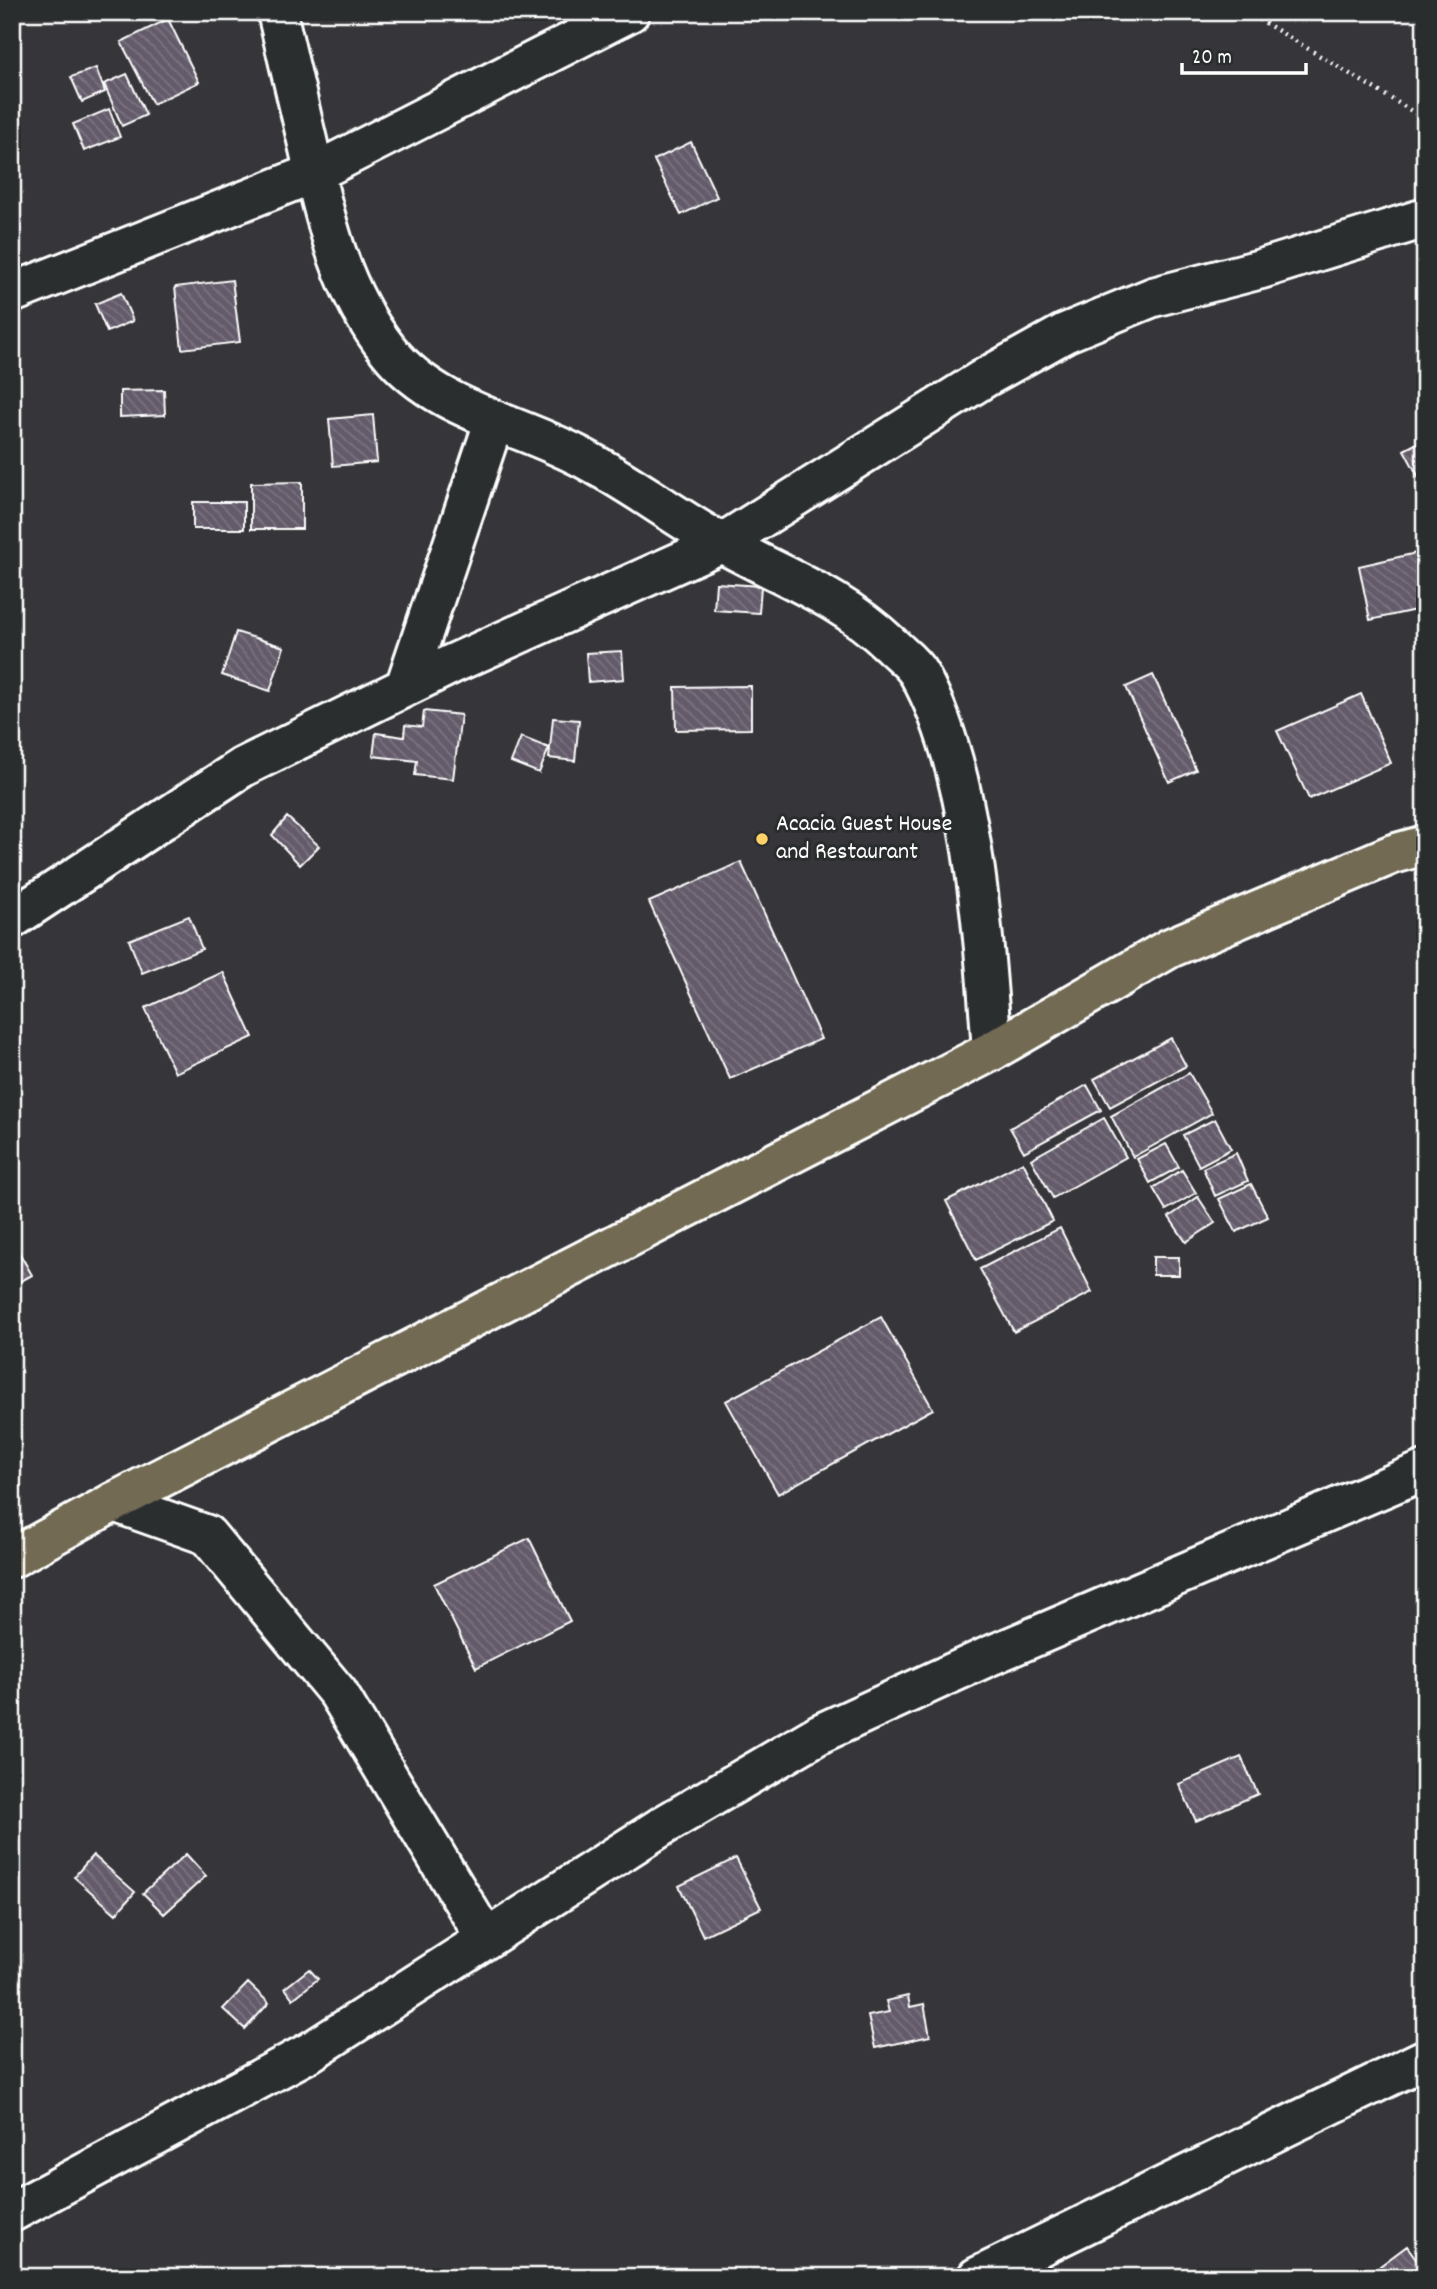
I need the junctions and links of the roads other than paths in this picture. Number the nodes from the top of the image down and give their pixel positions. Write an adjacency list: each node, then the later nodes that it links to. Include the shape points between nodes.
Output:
1 (277, 12): 3 (street)
2 (631, 12): 3 (street)
3 (314, 173): 5 (street); 6 (street, via 330,241 352,294 388,351 421,382)
4 (1425, 218): 7 (street, via 1153,298 1065,333 986,377)
5 (12, 293)
6 (494, 422): 7 (street, via 578,455); 8 (street)
7 (722, 543): 8 (street); 11 (street, via 809,585 867,622 918,671 946,733 964,815 985,948)
8 (405, 687): 10 (street, via 243,767)
9 (1425, 845): 11 (main road, via 1393,854 1170,948)
10 (12, 919)
11 (992, 1051): 13 (main road)
12 (1425, 1470): 15 (street, via 821,1733 664,1825)
13 (114, 1502): 14 (main road); 15 (street, via 207,1535 338,1693)
14 (12, 1558)
15 (486, 1939): 17 (street, via 310,2052)
16 (1425, 2059): 18 (street)
17 (12, 2212)
18 (977, 2277)

